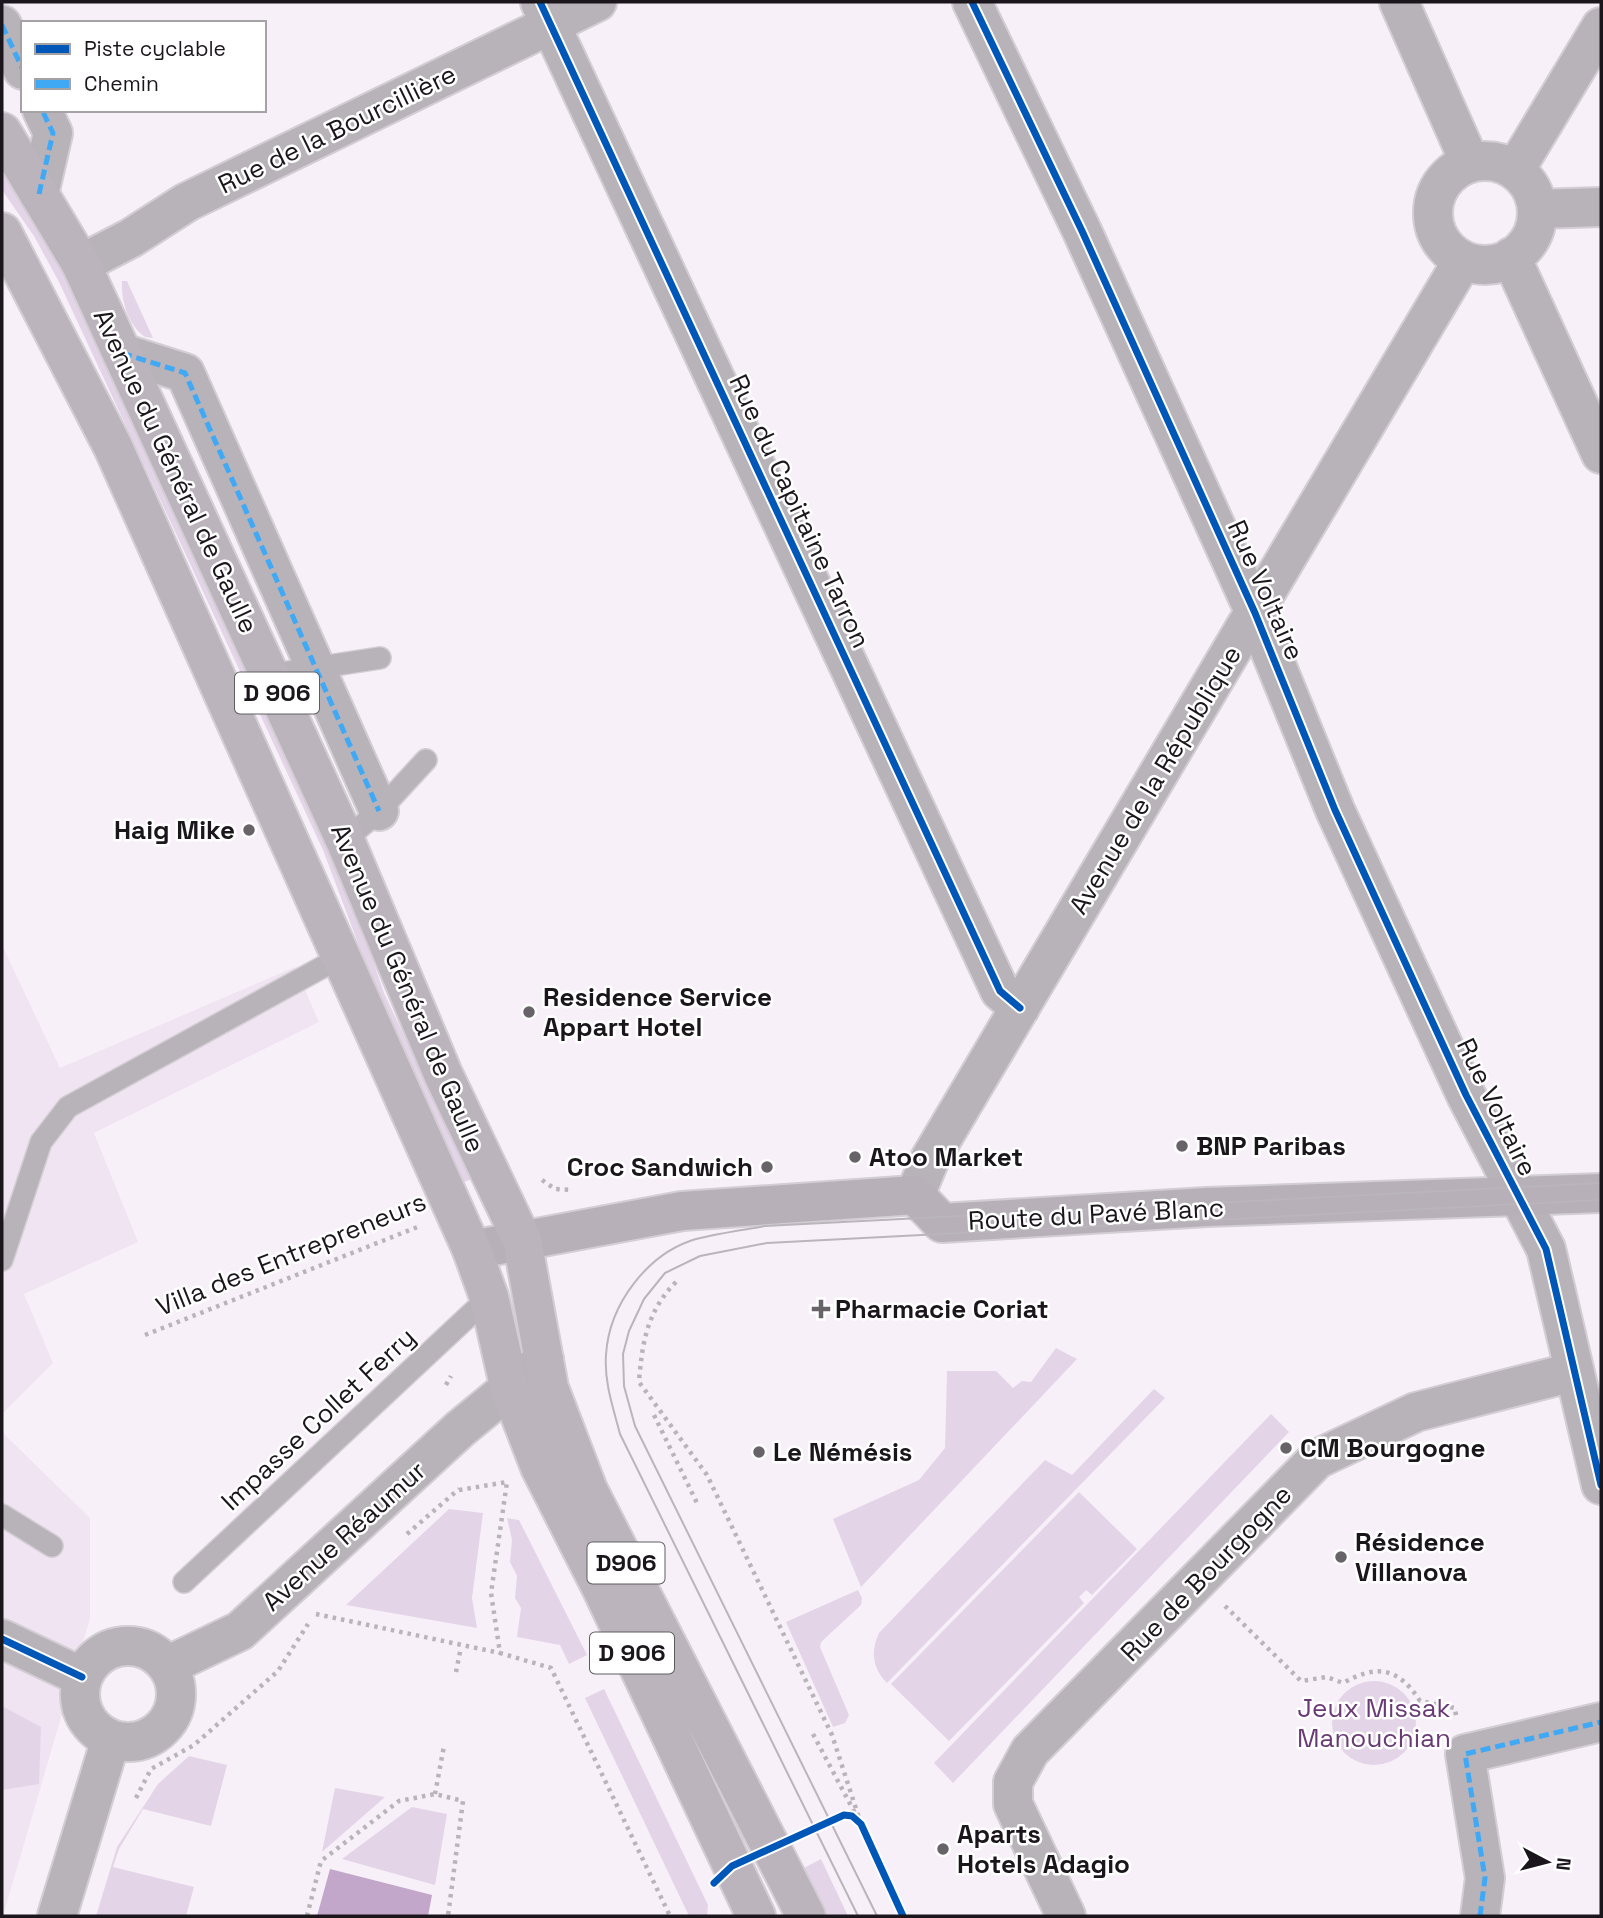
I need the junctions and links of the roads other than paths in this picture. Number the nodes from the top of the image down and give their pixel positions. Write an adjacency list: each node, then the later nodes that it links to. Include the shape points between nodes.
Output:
1 (597, 2): 4 (street, Rue de la Bourcillière)
2 (972, 2): 21 (street, Rue Voltaire, via 1082,231)
3 (1399, 2): 10 (street)
4 (545, 14): 18 (street, Rue de la Bourcillière, via 187,202); 29 (street, Rue du Capitaine Tarron, via 1000,991)
5 (2, 25): 7 (street)
6 (1601, 27): 11 (street)
7 (21, 66)
8 (43, 112): 12 (street, via 53,133)
9 (2, 132): 12 (main road, Avenue du Général de Gaulle / D 906)
10 (1470, 163): 11 (street, via 1501,163); 17 (street, via 1448,177 1434,200 1438,235)
11 (1515, 170): 14 (street, via 1526,181)
12 (39, 194): 18 (main road, Avenue du Général de Gaulle / D 906)
13 (1601, 207): 14 (street)
14 (1537, 209): 16 (street, via 1531,237)
15 (6, 247): 28 (main road, Avenue du Général de Gaulle / D 906, via 113,447)
16 (1511, 257): 17 (street, via 1496,263); 20 (street)
17 (1463, 260): 21 (street, Avenue de la République)
18 (81, 264): 19 (main road, Avenue du Général de Gaulle / D 906)
19 (122, 353): 23 (street, via 185,373); 24 (main road, Avenue du Général de Gaulle / D 906)
20 (1601, 454)
21 (1255, 613): 29 (street, Avenue de la République); 32 (street, Rue Voltaire, via 1341,822 1466,1095)
22 (380, 658): 23 (lane)
23 (315, 669): 24 (lane); 26 (street)
24 (269, 675): 27 (main road, Avenue du Général de Gaulle / D 906)
25 (426, 760): 26 (lane)
26 (379, 811): 27 (lane)
27 (345, 840): 33 (main road, Avenue du Général de Gaulle / D 906, via 443,1074)
28 (341, 957): 34 (main road, Avenue du Général de Gaulle / D 906); 35 (lane, via 68,1107 41,1142)
29 (1020, 1008): 31 (street, Avenue de la République, via 930,1159)
30 (1601, 1194): 32 (main road, Route du Pavé Blanc)
31 (915, 1195): 32 (main road, Route du Pavé Blanc, via 942,1223 1207,1207); 33 (main road, via 682,1211)
32 (1519, 1196): 38 (street, Rue Voltaire, via 1546,1250)
33 (522, 1240): 34 (main road); 37 (main road, Avenue du Général de Gaulle / D906)
34 (472, 1250): 36 (main road, Avenue du Général de Gaulle / D 906)
35 (2, 1260)
36 (489, 1297): 39 (main road, Avenue du Général de Gaulle / D 906); 43 (lane, Impasse Collet Ferry)
37 (544, 1360): 39 (street, Avenue Réaumur); 51 (main road, Avenue du Général de Gaulle / D906, via 588,1490)
38 (1573, 1372): 40 (street, Rue Voltaire); 52 (street, Rue de Bourgogne, via 1416,1412 1317,1459 1030,1751 1013,1782 1013,1804)
39 (510, 1389): 45 (street, Avenue Réaumur, via 240,1631); 49 (main road, Avenue du Général de Gaulle / D 906, via 540,1467 602,1589)
40 (1601, 1485)
41 (2, 1515): 42 (lane)
42 (52, 1546)
43 (184, 1581)
44 (2, 1639): 46 (street)
45 (167, 1666): 46 (street, via 150,1652 129,1646 101,1654); 48 (street, via 176,1695 166,1723 141,1741)
46 (82, 1677): 48 (street, via 79,1692 87,1721)
47 (1601, 1722): 53 (street, via 1465,1754 1485,1878)
48 (111, 1739): 50 (street)
49 (745, 1913)
50 (57, 1916)
51 (806, 1916)
52 (1066, 1916)
53 (1480, 1916)

